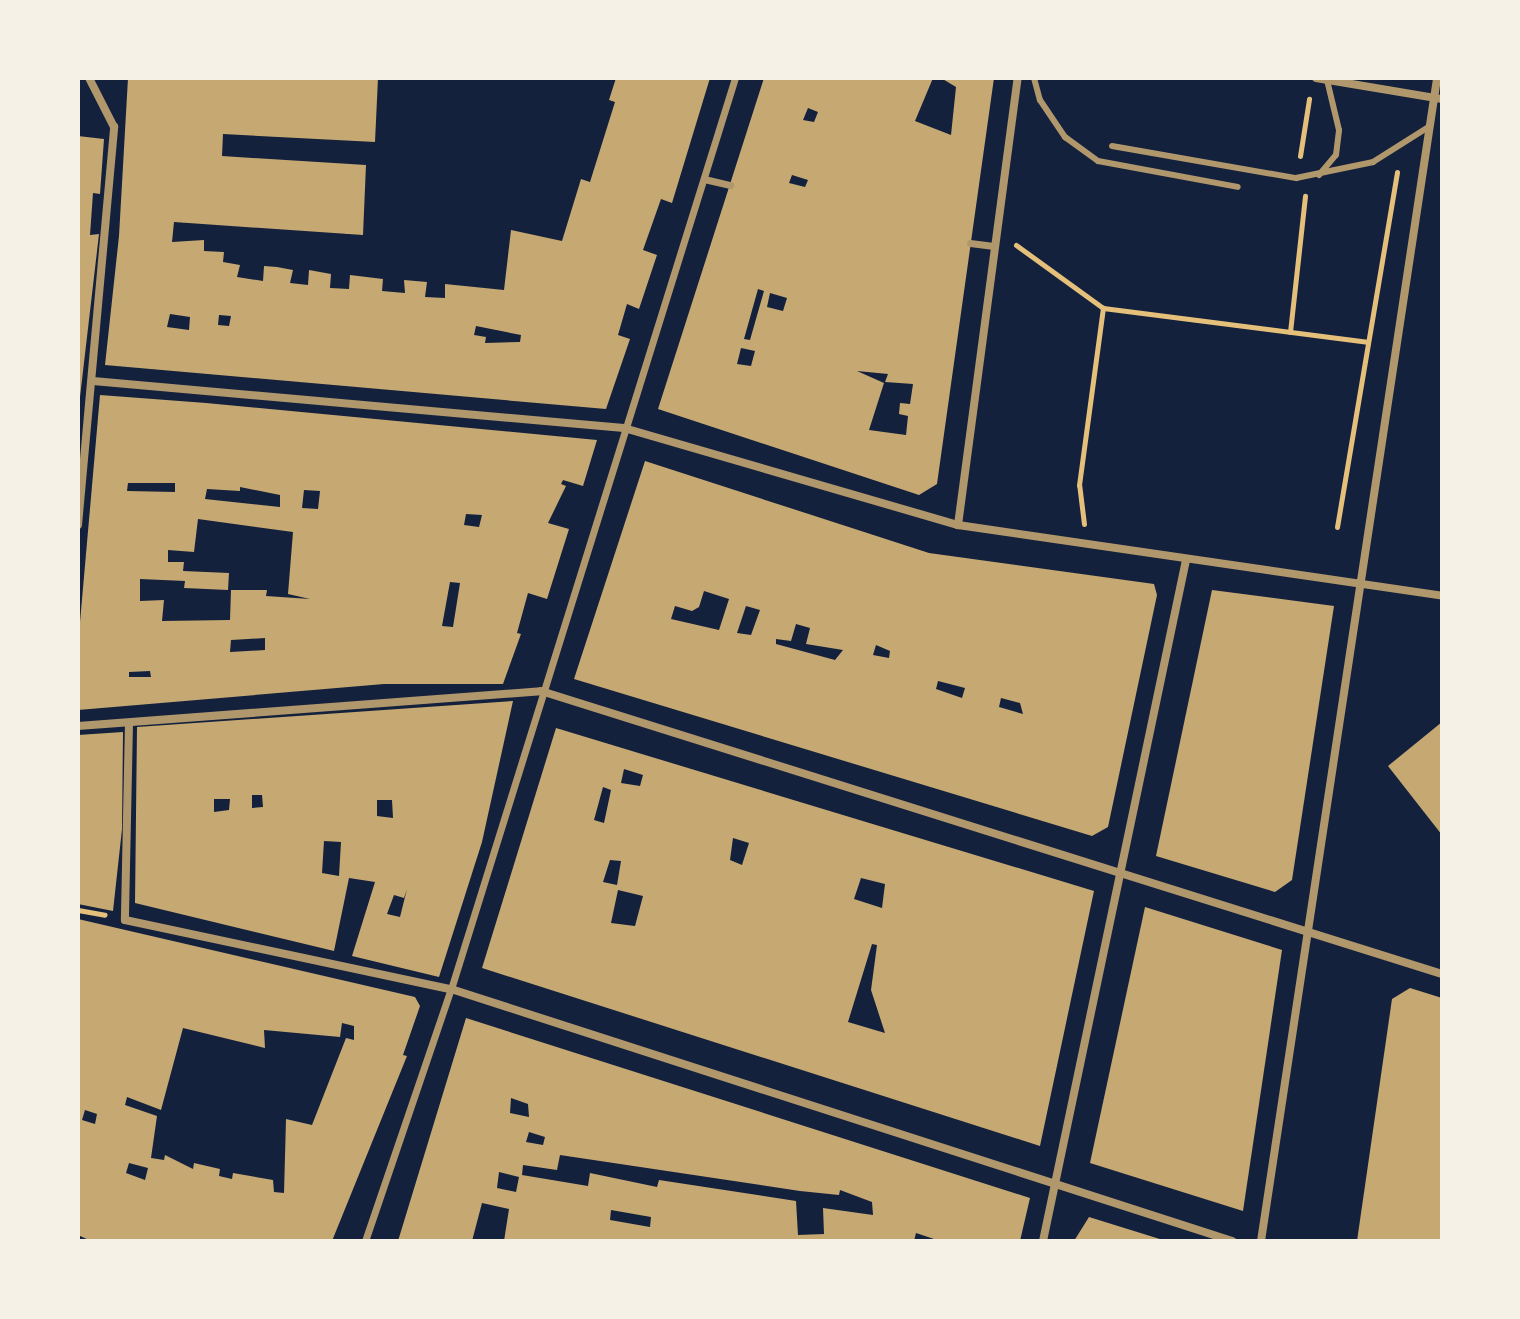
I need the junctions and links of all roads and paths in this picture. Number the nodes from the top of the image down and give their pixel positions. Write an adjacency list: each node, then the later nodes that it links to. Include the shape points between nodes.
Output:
1 (89, 78): 24 (street, via 114,127)
2 (735, 78): 15 (street)
3 (1018, 78): 18 (street)
4 (1034, 78): 17 (lane, via 1040,100 1065,137 1098,161)
5 (1316, 78): 7 (street)
6 (1437, 78): 9 (street)
7 (1327, 80): 9 (street); 13 (lane, via 1339,130 1336,155)
8 (1310, 92): 14 (path)
9 (1438, 98): 10 (street)
10 (1430, 126): 13 (lane, via 1373,162); 31 (street)
11 (1112, 146): 14 (lane)
12 (1398, 167): 23 (path)
13 (1319, 175): 14 (lane)
14 (1296, 178): 22 (path, via 1306,200)
15 (704, 179): 16 (street); 25 (street)
16 (730, 185)
17 (1238, 187)
18 (995, 231): 20 (street); 21 (path)
19 (970, 243): 20 (street)
20 (994, 246): 27 (street)
21 (1103, 308): 22 (path); 29 (path, via 1079,485)
22 (1290, 332): 23 (path)
23 (1367, 342): 28 (path)
24 (93, 381): 25 (street); 26 (street)
25 (624, 428): 27 (street); 33 (street)
26 (78, 525)
27 (958, 525): 29 (street)
28 (1337, 527)
29 (1087, 545): 30 (street)
30 (1186, 560): 31 (street); 36 (street)
31 (1360, 586): 32 (street); 37 (street)
32 (1442, 596)
33 (541, 691): 34 (street); 36 (street); 39 (street)
34 (129, 723): 35 (street); 39 (street, via 125,920)
35 (78, 726)
36 (1121, 873): 37 (street); 40 (street)
37 (1307, 933): 38 (street); 44 (street)
38 (1442, 974)
39 (451, 989): 40 (street); 41 (street)
40 (1055, 1185): 42 (street); 43 (street)
41 (365, 1241)
42 (1043, 1241)
43 (1232, 1241)
44 (1261, 1241)

